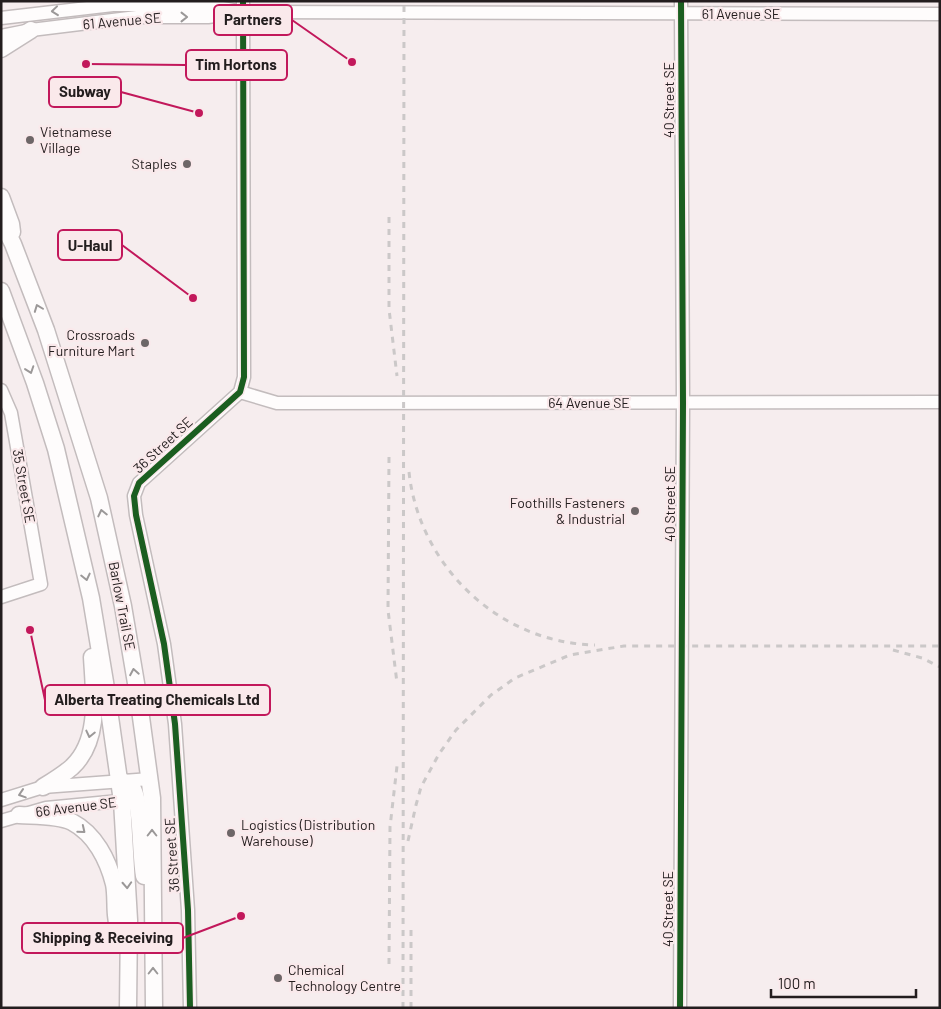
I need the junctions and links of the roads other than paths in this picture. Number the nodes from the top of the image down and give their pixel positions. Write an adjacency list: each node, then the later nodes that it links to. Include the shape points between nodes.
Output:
1 (243, 6): 2 (street, 61 Avenue SE); 4 (street, 61 Avenue SE, one-way to 4, via 113,5); 5 (street, 61 Avenue SE, one-way to 1, via 137,17 208,17); 13 (street, via 244,377)
2 (681, 8): 3 (street, 61 Avenue SE); 15 (street, 40 Street SE)
3 (940, 14)
4 (1, 18)
5 (31, 30): 6 (street, 61 Avenue SE); 7 (main road)
6 (1, 36)
7 (1, 49)
8 (1, 197): 10 (main road, via 11,224)
9 (1, 220): 10 (main road, Barlow Trail SE)
10 (13, 244): 18 (main road, Barlow Trail SE, one-way to 10, via 123,606 99,498 46,330)
11 (1, 291): 17 (main road, one-way to 17, via 56,449)
12 (1, 390): 16 (street, 35 Street SE, via 11,414 41,584)
13 (240, 392): 15 (street, 64 Avenue SE, via 277,403); 30 (street, 36 Street SE, via 139,483 134,496 164,644 174,724 188,910)
14 (940, 402): 15 (street, 64 Avenue SE)
15 (683, 403): 31 (street, 40 Street SE)
16 (1, 597)
17 (91, 598): 19 (main road); 20 (main road, one-way to 20, via 92,728 87,745 72,766)
18 (150, 779): 19 (street, 66 Avenue SE); 21 (main road, Barlow Trail SE)
19 (120, 780): 20 (street, 66 Avenue SE); 23 (main road)
20 (43, 787): 22 (street, 66 Avenue SE, one-way to 22)
21 (152, 798): 23 (street, 66 Avenue SE); 26 (main road, Barlow Trail SE, one-way to 21)
22 (1, 800)
23 (129, 800): 24 (street, 66 Avenue SE, via 46,808); 26 (main road); 27 (main road, one-way to 27)
24 (19, 815): 25 (street, 66 Avenue SE); 27 (main road, one-way to 27, via 71,822 97,844 114,885 116,916)
25 (1, 821)
26 (153, 935): 29 (main road, Barlow Trail SE, one-way to 26)
27 (128, 977): 28 (main road)
28 (128, 1008)
29 (154, 1008)
30 (190, 1008)
31 (680, 1008)

